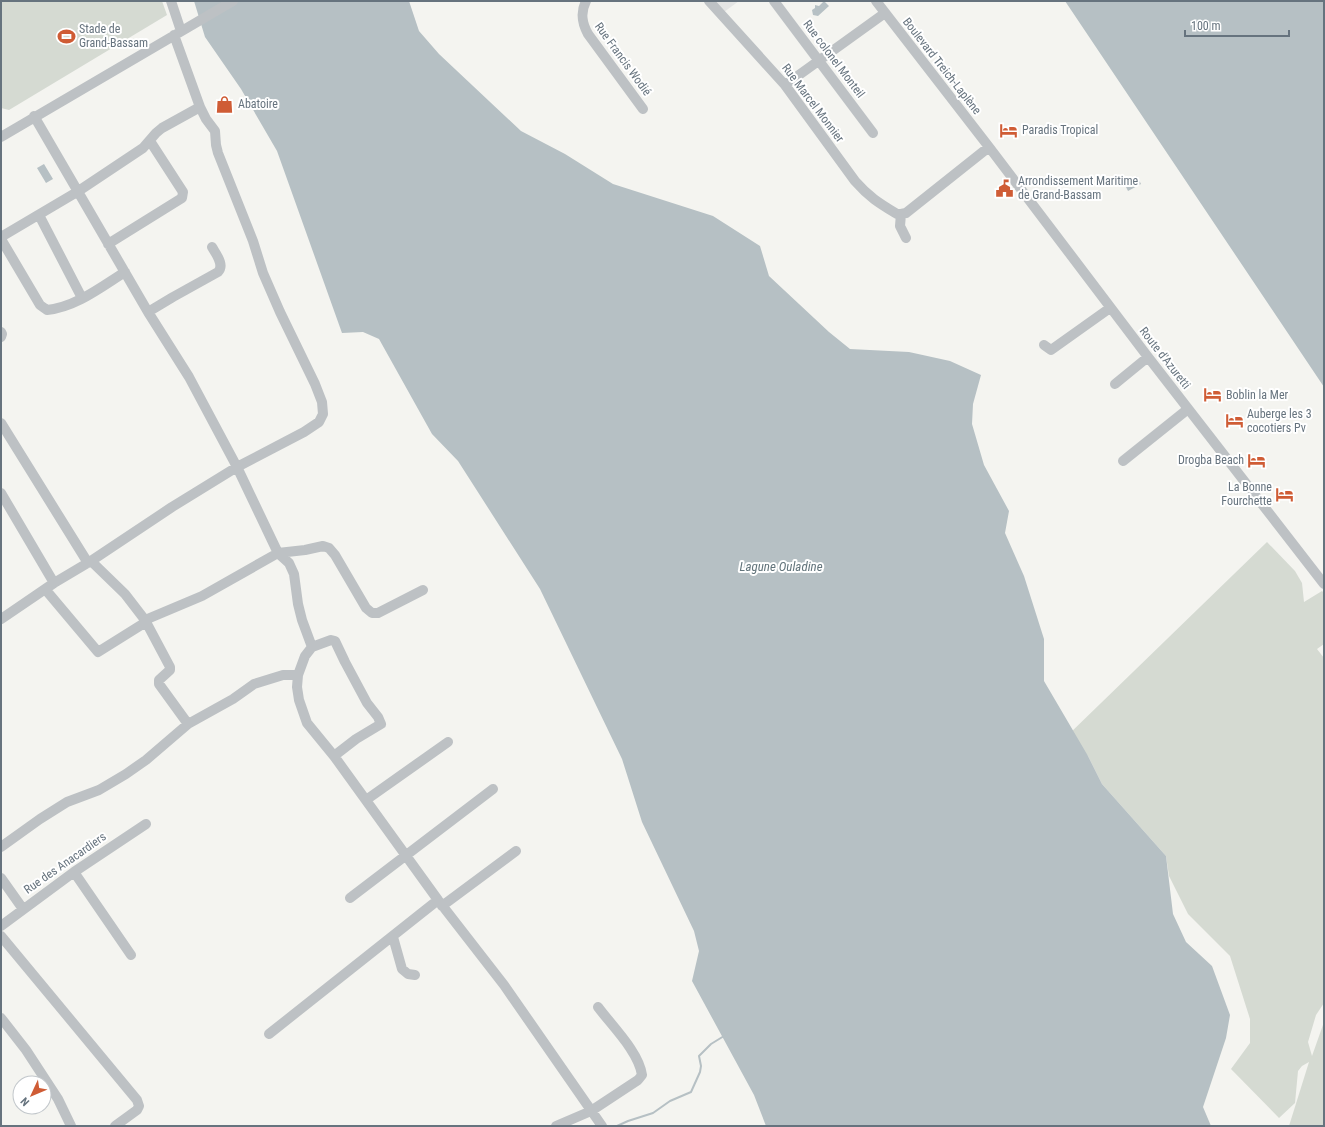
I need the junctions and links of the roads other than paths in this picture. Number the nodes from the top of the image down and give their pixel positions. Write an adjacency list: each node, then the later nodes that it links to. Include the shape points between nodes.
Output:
1 (171, 1): 8 (street)
2 (233, 1): 8 (street)
3 (708, 1): 10 (street, Rue Marcel Monnier)
4 (774, 1): 9 (street, Rue colonel Monteil)
5 (876, 1): 7 (street, Boulevard Treich-Laplène)
6 (584, 2): 12 (street, Rue Francis Wodié, via 583,24 588,34)
7 (885, 13): 9 (street); 17 (street, Boulevard Treich-Laplène)
8 (181, 31): 11 (street); 13 (street)
9 (819, 61): 10 (street); 14 (street, Rue colonel Monteil)
10 (785, 85): 19 (street, Rue Marcel Monnier, via 855,181 875,201)
11 (200, 107): 16 (street, via 162,128); 37 (street, via 215,131 218,153 263,273 322,402 323,414 319,422)
12 (643, 109)
13 (34, 116): 15 (street); 18 (street)
14 (874, 133)
15 (1, 136)
16 (150, 141): 18 (street, via 134,155); 23 (street, via 183,192 182,198)
17 (989, 147): 19 (street); 27 (street, Route d'Azuretti)
18 (77, 192): 20 (street); 23 (street)
19 (901, 214): 22 (street, via 900,226)
20 (39, 215): 21 (street); 26 (street)
21 (1, 238): 26 (street, via 44,309 52,310)
22 (906, 238)
23 (108, 244): 25 (street)
24 (212, 247): 28 (street, via 221,264 221,270)
25 (125, 272): 26 (street); 28 (street)
26 (82, 298)
27 (1110, 308): 31 (street, via 1051,350); 32 (street, Route d'Azuretti)
28 (148, 312): 37 (street, via 189,377)
29 (1, 332): 30 (street)
30 (1, 337)
31 (1044, 345)
32 (1148, 358): 33 (street); 34 (street, Route d'Azuretti)
33 (1115, 384)
34 (1188, 409): 36 (street); 42 (street, Route d'Azuretti)
35 (1, 423): 40 (street)
36 (1122, 461)
37 (237, 466): 39 (street); 40 (street)
38 (1, 493): 41 (street)
39 (278, 553): 44 (street, via 323,546 329,548 366,608 372,613 378,613); 46 (street, via 202,596); 47 (street, via 289,563 294,574 298,604)
40 (89, 562): 41 (street); 46 (street, via 125,594)
41 (54, 583): 43 (street)
42 (1324, 584)
43 (45, 589): 45 (street); 46 (street, via 98,652)
44 (423, 590)
45 (1, 619)
46 (145, 621): 49 (street, via 170,667 159,680 159,684)
47 (312, 647): 48 (street); 51 (street, via 335,640 367,703 381,724)
48 (298, 675): 49 (street, via 283,675 254,684); 51 (street, via 299,700 305,718)
49 (188, 724): 55 (street, via 126,774 99,790 67,802)
50 (448, 742): 53 (street)
51 (334, 756): 53 (street)
52 (492, 790): 57 (street)
53 (366, 800): 57 (street)
54 (146, 824): 58 (street, Rue des Anacardiers)
55 (1, 847)
56 (516, 851): 61 (street)
57 (405, 856): 60 (street); 61 (street)
58 (74, 872): 62 (street, Rue des Anacardiers); 66 (street)
59 (1, 878): 62 (street)
60 (350, 898)
61 (440, 903): 65 (street); 71 (street, via 504,985)
62 (23, 909): 63 (street, Rue des Anacardiers)
63 (1, 926)
64 (1, 936): 73 (street, via 137,1100 137,1110)
65 (393, 937): 67 (street, via 402,969 408,974); 70 (street)
66 (131, 955)
67 (415, 975)
68 (598, 1007): 71 (street, via 632,1051 641,1066 642,1075)
69 (1, 1018): 72 (street, via 26,1050 58,1099)
70 (269, 1034)
71 (591, 1111): 74 (street); 75 (street)
72 (71, 1126)
73 (115, 1126)
74 (556, 1126)
75 (602, 1126)

